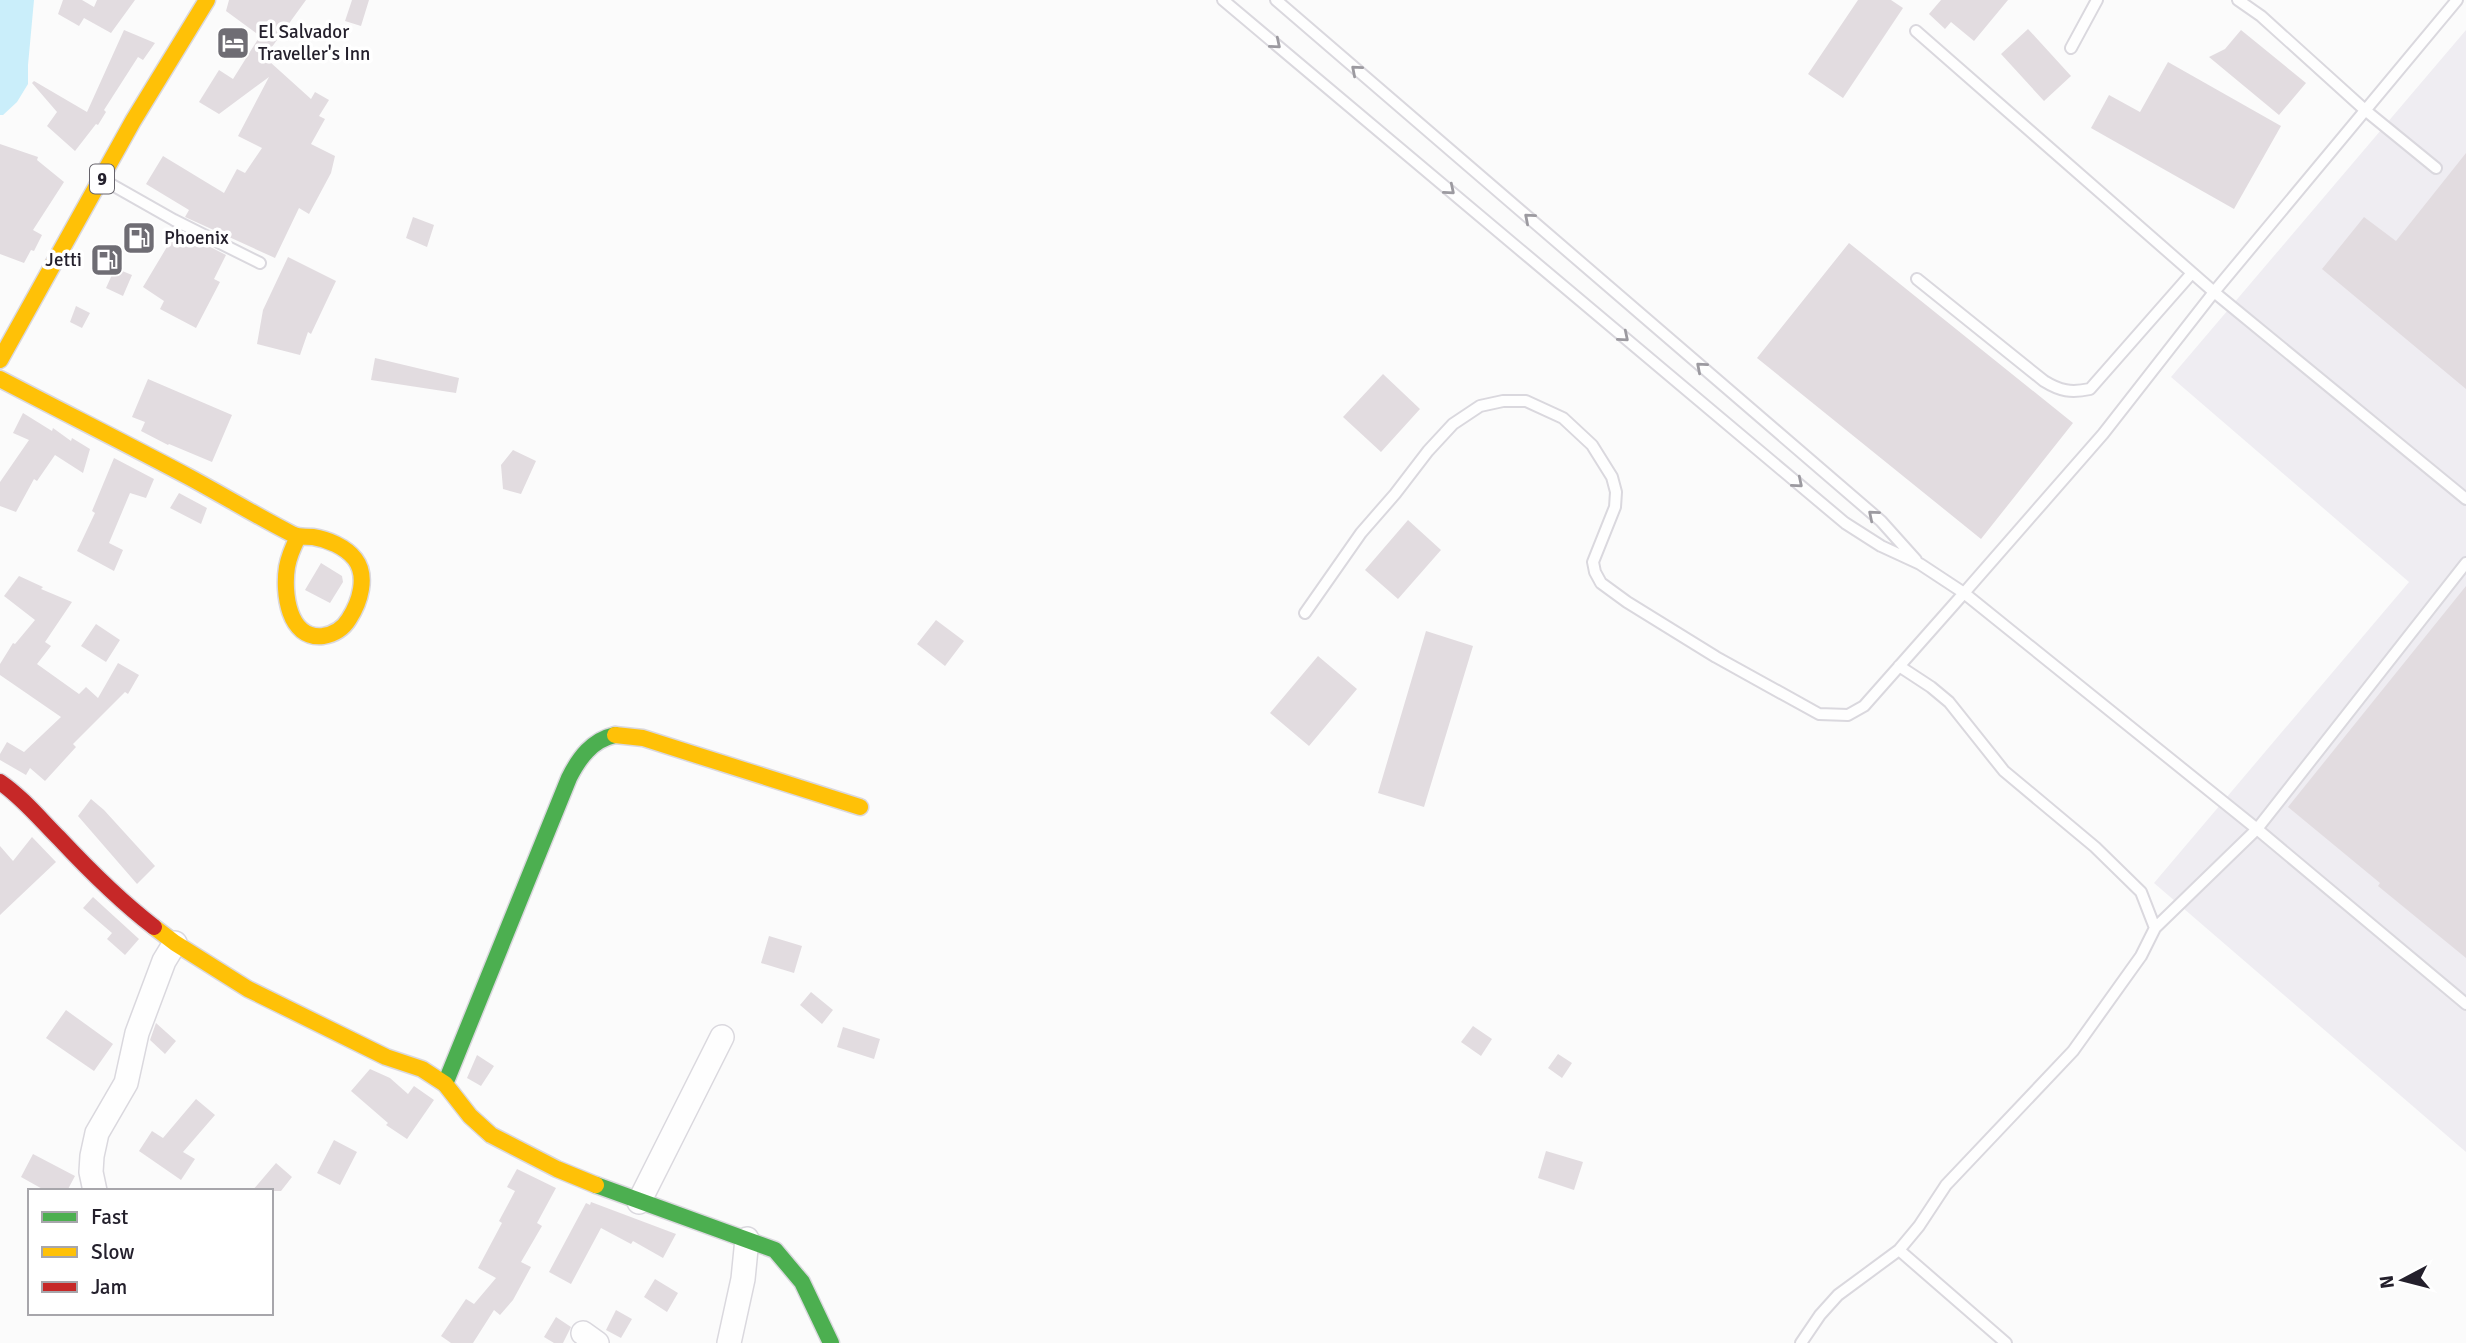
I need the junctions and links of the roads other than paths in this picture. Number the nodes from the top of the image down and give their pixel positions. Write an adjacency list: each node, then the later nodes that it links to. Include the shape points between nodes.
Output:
1 (207, 0): 11 (main road, 9)
2 (1223, 0): 21 (lane, one-way to 21, via 1845,523)
3 (1276, 0): 21 (lane, one-way to 3, via 1881,521)
4 (2097, 0): 8 (lane)
5 (2238, 0): 9 (lane)
6 (2457, 0): 9 (lane)
7 (1916, 31): 13 (lane)
8 (2071, 48)
9 (2365, 110): 10 (lane); 15 (lane)
10 (2436, 168)
11 (101, 179): 12 (lane); 16 (main road, 9)
12 (260, 263)
13 (2192, 273): 14 (lane, via 2090,389 2075,392 2044,381); 15 (lane)
14 (1917, 279)
15 (2214, 292): 18 (lane); 22 (lane, via 2103,434)
16 (0, 360)
17 (0, 379): 19 (main road)
18 (2466, 499)
19 (298, 537): 19 (main road, via 289,557 287,607 302,631 327,636 341,629 355,609 362,573 354,558 330,542)
20 (2466, 563): 27 (lane)
21 (1920, 564): 22 (lane)
22 (1964, 593): 24 (lane); 27 (lane)
23 (1305, 613): 24 (lane, via 1361,533 1453,424 1480,406 1526,401 1563,418 1605,463 1616,492 1615,507 1594,562 1601,583 1716,657 1819,714 1848,715 1864,706)
24 (1899, 666): 28 (lane, via 1949,702 2004,771 2141,892)
25 (0, 782): 29 (main road, via 137,914)
26 (860, 807): 32 (main road, via 643,738 619,734 589,747 569,778)
27 (2257, 829): 28 (lane); 30 (lane)
28 (2155, 928): 36 (lane, via 2141,956 2073,1051 1947,1185)
29 (175, 943): 32 (main road, via 248,989 386,1057 422,1069); 33 (street, via 137,1033 126,1083 97,1133 91,1164)
30 (2466, 1004)
31 (722, 1037): 34 (street)
32 (444, 1084): 34 (main road, via 491,1135 556,1169)
33 (95, 1189)
34 (639, 1202): 35 (main road)
35 (747, 1239): 37 (street); 38 (main road, via 775,1250 788,1262)
36 (1899, 1250): 39 (lane, via 1838,1295); 40 (lane)
37 (729, 1343)
38 (831, 1343)
39 (1801, 1343)
40 (2006, 1343)

